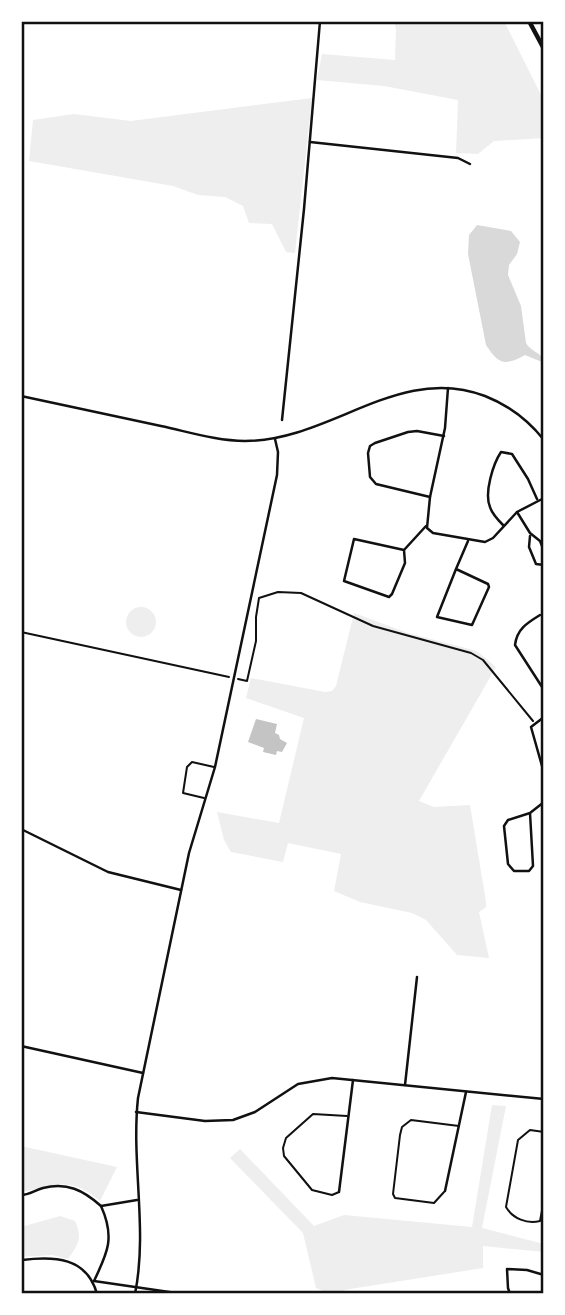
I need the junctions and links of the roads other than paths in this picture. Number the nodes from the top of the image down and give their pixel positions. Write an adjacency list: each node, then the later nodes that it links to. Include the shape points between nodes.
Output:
1 (320, 21): 4 (street)
2 (529, 21): 3 (main road)
3 (544, 49)
4 (310, 142): 5 (street, via 458,158); 8 (street)
5 (470, 164)
6 (448, 388): 9 (street); 10 (street, via 404,391 304,432); 11 (street, via 496,400)
7 (21, 396): 10 (street, via 221,439)
8 (282, 420)
9 (444, 436): 12 (street); 12 (street, via 408,432 375,443 368,453 370,477 376,484)
10 (275, 439): 27 (street, via 277,475)
11 (544, 440)
12 (430, 497): 17 (street)
13 (544, 498): 14 (street)
14 (537, 500): 15 (street); 16 (street, via 512,454 501,452 488,498)
15 (517, 512): 16 (street); 18 (street)
16 (503, 525): 19 (street, via 487,541)
17 (426, 526): 19 (street, via 433,533); 20 (street)
18 (530, 533): 21 (street); 22 (street, via 529,547 536,564)
19 (468, 541): 23 (street)
20 (404, 550): 20 (street, via 354,539 344,581 389,597 405,563)
21 (544, 551)
22 (544, 565)
23 (456, 569): 23 (street, via 489,587 471,625 437,617)
24 (540, 615): 25 (street, via 523,626 515,645)
25 (544, 690)
26 (544, 717): 28 (street, via 531,727)
27 (215, 767): 29 (street); 29 (lane, via 192,762 187,767 183,793)
28 (544, 773)
29 (205, 799): 33 (street)
30 (544, 802): 31 (street)
31 (530, 813): 31 (street, via 508,820 504,826 508,864 514,871 529,871 533,866)
32 (21, 829): 33 (street, via 108,872)
33 (181, 890): 36 (street)
34 (417, 977): 38 (street)
35 (21, 1046): 36 (street)
36 (143, 1073): 41 (street)
37 (353, 1080): 38 (street); 41 (street, via 304,1082 255,1112 226,1122); 42 (street)
38 (405, 1085): 39 (street)
39 (466, 1091): 40 (street); 43 (street)
40 (544, 1099)
41 (136, 1112): 48 (street)
42 (348, 1116): 46 (street); 46 (lane, via 313,1114 286,1138 283,1148 287,1163 312,1191)
43 (460, 1126): 45 (street); 45 (lane, via 411,1120 402,1127 395,1198 434,1203)
44 (544, 1132): 49 (lane, via 530,1130 518,1140 506,1207 515,1218 537,1222)
45 (445, 1191)
46 (339, 1192)
47 (21, 1195): 50 (street, via 64,1186 88,1194)
48 (137, 1200): 50 (street); 54 (street)
49 (544, 1200)
50 (101, 1206): 53 (street, via 110,1240)
51 (22, 1260): 53 (street, via 60,1258)
52 (544, 1275): 58 (street, via 507,1269)
53 (94, 1281): 54 (street); 55 (street)
54 (136, 1286): 56 (street); 57 (street)
55 (97, 1294)
56 (135, 1294)
57 (183, 1294)
58 (510, 1294)

